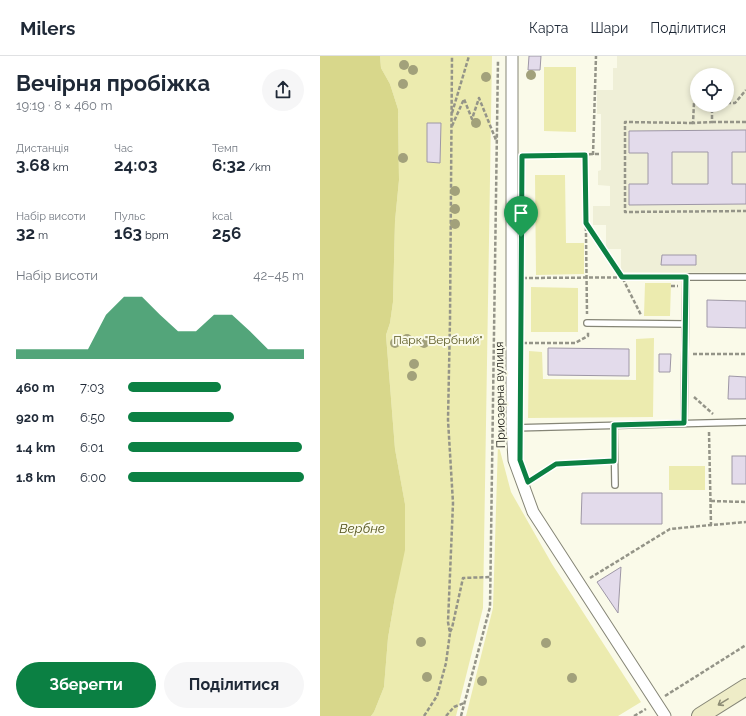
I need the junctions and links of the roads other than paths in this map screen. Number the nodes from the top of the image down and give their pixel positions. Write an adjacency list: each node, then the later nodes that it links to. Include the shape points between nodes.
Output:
1 (512, 56): 8 (street, Приозерна вулиця)
2 (746, 277): 4 (lane, via 686,277)
3 (587, 323): 4 (lane)
4 (686, 324): 6 (lane)
5 (746, 422): 6 (lane)
6 (684, 423): 7 (lane)
7 (614, 425): 8 (lane); 9 (lane)
8 (512, 428): 11 (street, Приозерна вулиця, via 514,460 533,512)
9 (615, 485)
10 (746, 687): 12 (main road, one-way to 12)
11 (665, 716)
12 (700, 716)

